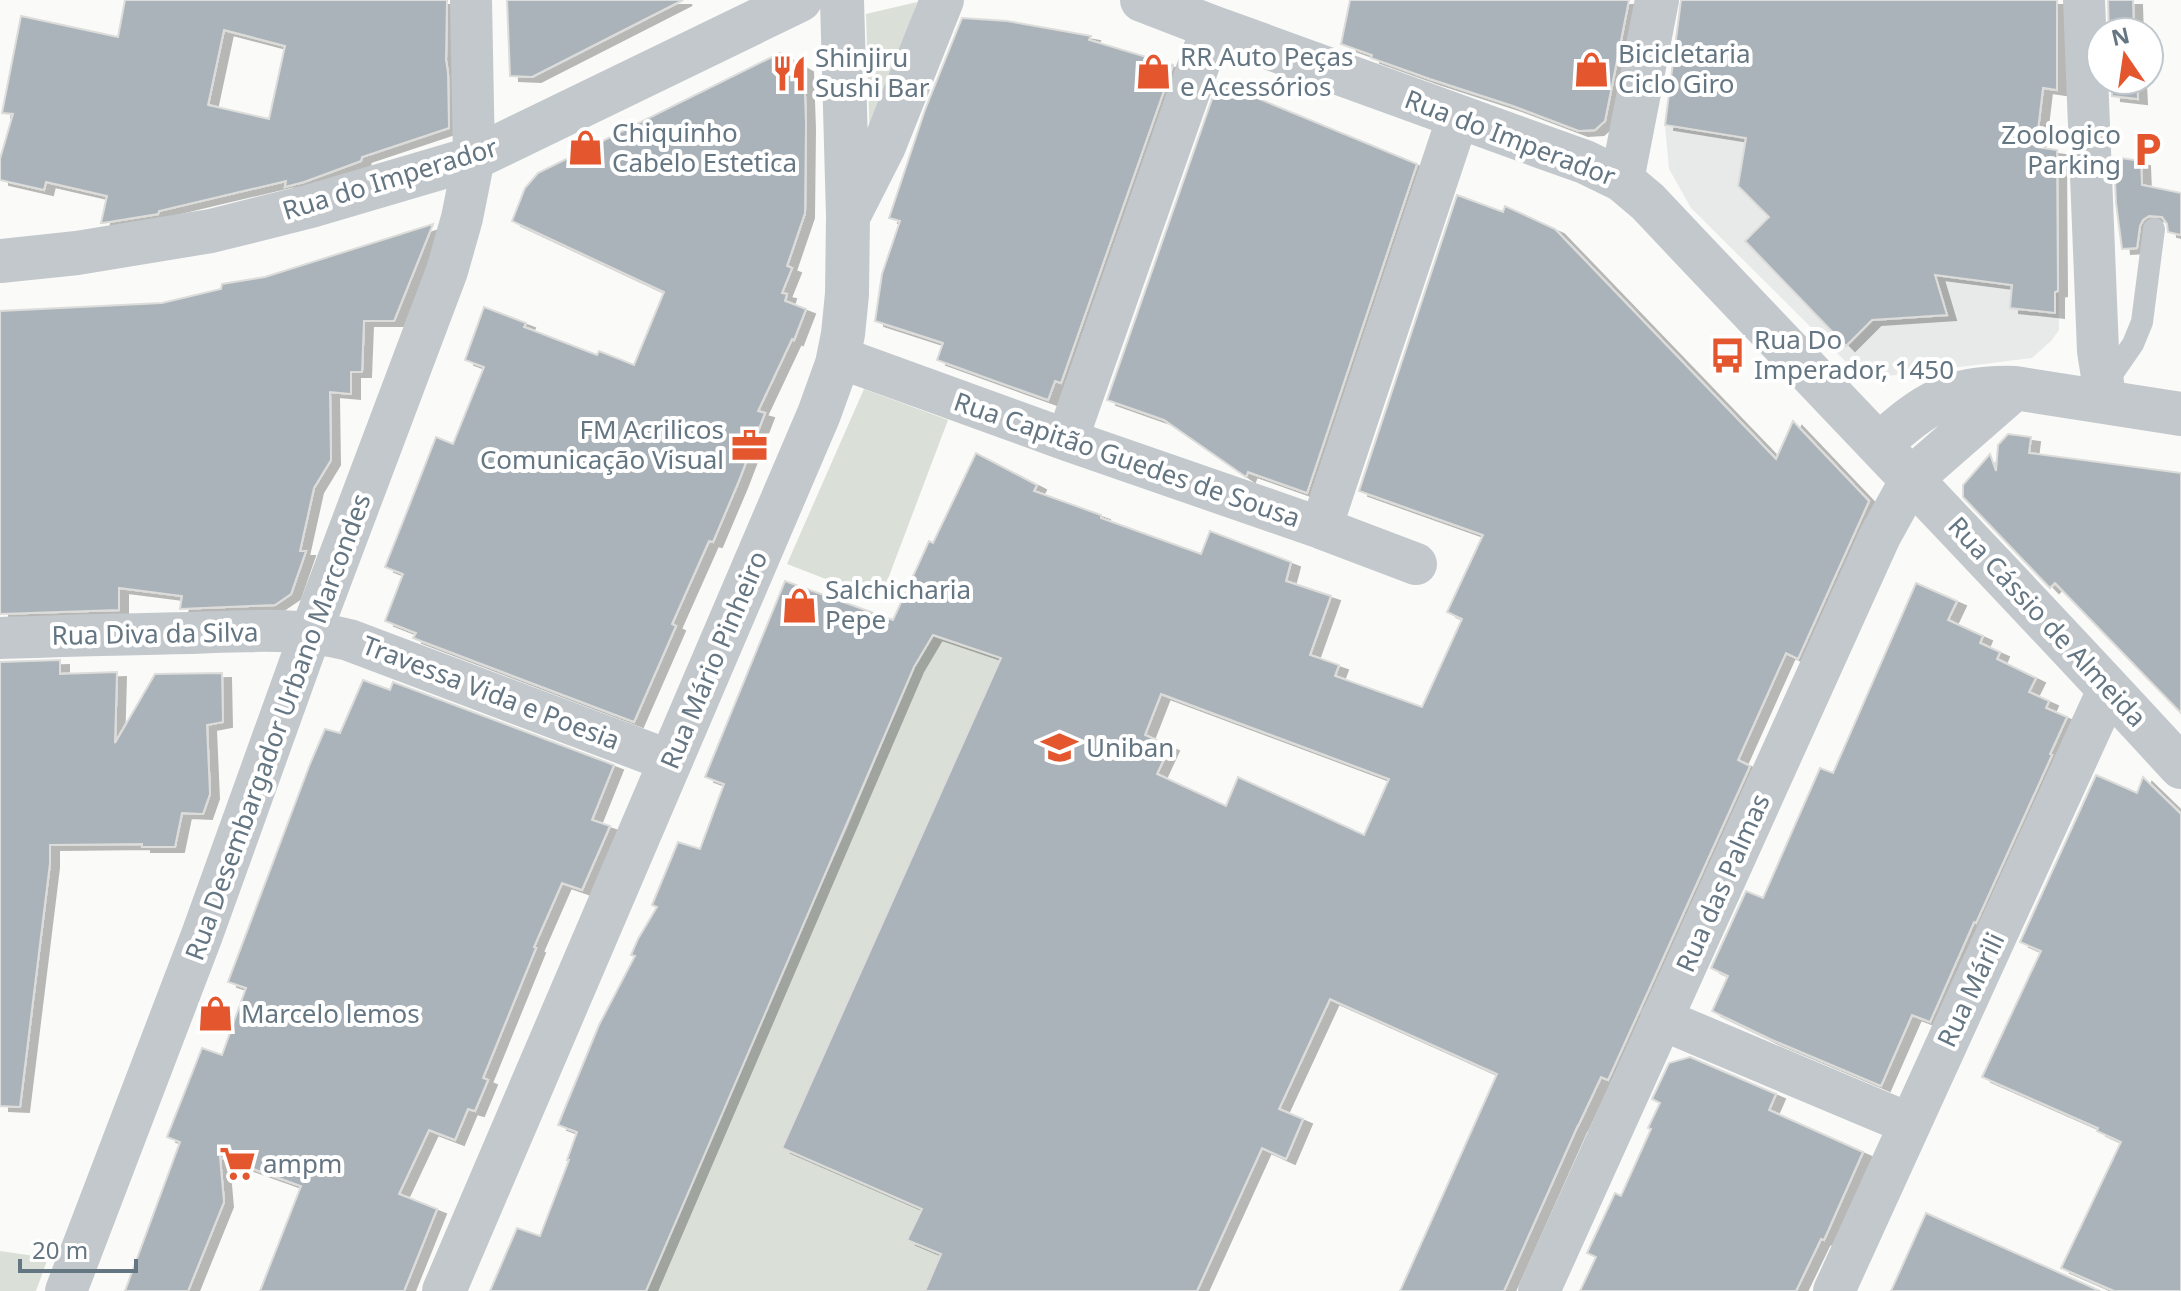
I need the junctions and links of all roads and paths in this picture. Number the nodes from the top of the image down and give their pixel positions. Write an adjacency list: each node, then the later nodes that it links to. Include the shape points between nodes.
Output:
1 (471, 0): 10 (street, Rua Desembargador Urbano Marcondes)
2 (800, 0): 10 (street, Rua do Imperador)
3 (842, 0): 12 (street, Rua Mário Pinheiro)
4 (942, 0): 12 (street, via 884,146)
5 (1142, 0): 8 (street, Rua do Imperador)
6 (1657, 0): 11 (street)
7 (2084, 0): 17 (street)
8 (1212, 27): 9 (street, Rua do Imperador); 19 (street)
9 (1458, 117): 11 (street, Rua do Imperador); 22 (street)
10 (474, 158): 14 (street, Rua do Imperador, via 211,231); 24 (street, Rua Desembargador Urbano Marcondes, via 447,271)
11 (1622, 180): 20 (street, Rua do Imperador)
12 (848, 217): 15 (street, Rua Mário Pinheiro, via 847,294)
13 (2154, 229): 17 (lane, via 2142,322)
14 (0, 261)
15 (838, 357): 19 (street, Rua Capitão Guedes de Sousa); 27 (street, Rua Mário Pinheiro, via 819,414)
16 (2015, 388): 17 (street); 20 (street, via 1963,391 1937,401); 21 (street)
17 (2104, 394): 18 (street)
18 (2181, 414)
19 (1067, 440): 22 (street, Rua Capitão Guedes de Sousa)
20 (1879, 445): 21 (street, Rua do Imperador)
21 (1912, 478): 26 (street, Rua Cássio de Almeida); 29 (street, Rua das Palmas, via 1880,536)
22 (1321, 528): 23 (street, Rua Capitão Guedes de Sousa)
23 (1416, 564)
24 (311, 632): 25 (street, Rua Diva da Silva); 27 (street, Travessa Vida e Poesia, via 349,640); 31 (street, Rua Desembargador Urbano Marcondes)
25 (0, 638)
26 (2109, 688): 28 (street, Rua Cássio de Almeida); 30 (street, Rua Márili)
27 (670, 761): 32 (street, Rua Mário Pinheiro)
28 (2181, 767)
29 (1661, 1019): 30 (street); 33 (street, Rua das Palmas)
30 (1910, 1124): 34 (street, Rua Márili)
31 (66, 1291)
32 (444, 1291)
33 (1539, 1291)
34 (1834, 1291)

